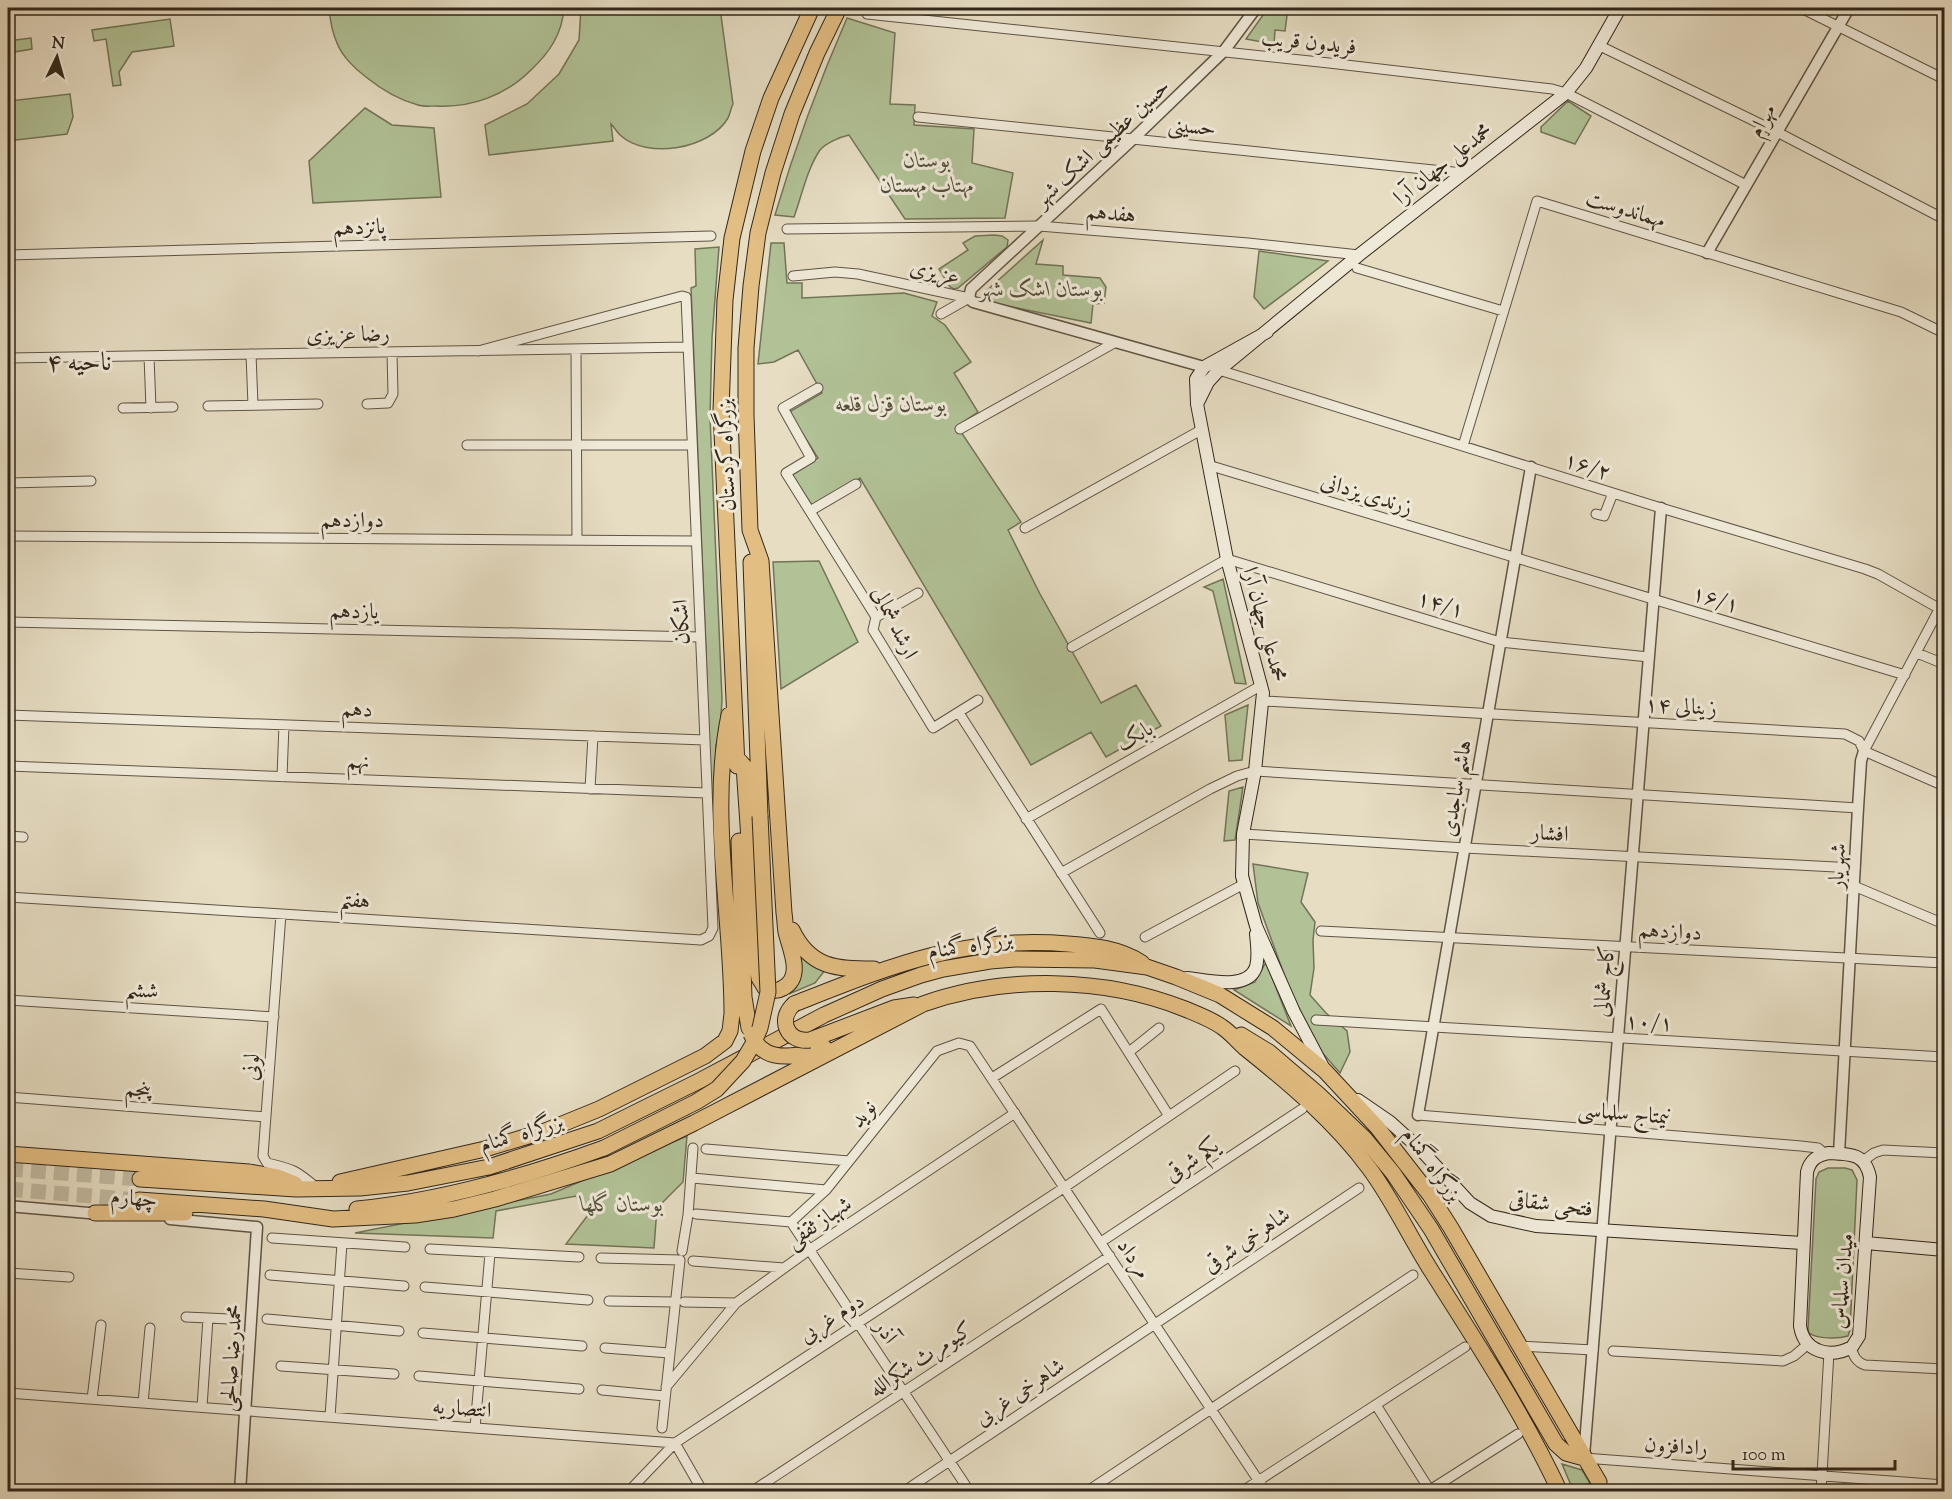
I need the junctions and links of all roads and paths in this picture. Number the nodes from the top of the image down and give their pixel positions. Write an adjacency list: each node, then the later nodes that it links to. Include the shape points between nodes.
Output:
1 (812, 8): 86 (highway, بزرگراه کردستان, via 771,98 753,151 731,248 725,300 721,410)
2 (839, 8): 66 (highway, بزرگراه کردستان, via 792,114 758,233 746,348)
3 (1256, 8): 10 (street, حسین عظیمی اشک شهر)
4 (1620, 8): 9 (main road, محمدعلی جهان آرا)
5 (1801, 8): 8 (street)
6 (1849, 8): 8 (street, مهرام)
7 (867, 14): 10 (street, فریدون قریب)
8 (1839, 26): 11 (street); 14 (street, مهرام)
9 (1598, 45): 12 (main road, محمدعلی جهان آرا); 14 (street)
10 (1224, 51): 12 (street, فریدون قریب, via 1488,80); 15 (street, حسین عظیمی اشک شهر)
11 (1944, 79)
12 (1566, 93): 16 (main road, محمدعلی جهان آرا); 17 (street, فریدون قریب)
13 (918, 117): 15 (street, حسینی)
14 (1777, 132): 17 (street, مهرام); 18 (street)
15 (1134, 138): 16 (street, حسینی); 19 (street, حسین عظیمی اشک شهر)
16 (1462, 173): 24 (main road, محمدعلی جهان آرا)
17 (1746, 185): 22 (street, مهرام)
18 (1944, 219)
19 (1039, 226): 20 (street, هفدهم); 24 (street, هفدهم, via 1248,243); 26 (street, حسین عظیمی اشک شهر, via 971,290)
20 (787, 229)
21 (711, 236): 23 (street, پانزدهم)
22 (1707, 253): 27 (street, مهماندوست, via 1537,201); 30 (street, مهماندوست, via 1901,312)
23 (8, 255)
24 (1358, 262): 27 (street, هفدهم); 29 (main road, محمدعلی جهان آرا)
25 (793, 276): 26 (street, عزیزی, via 858,273)
26 (969, 298): 28 (street); 31 (street, عزیزی)
27 (1503, 311): 55 (street, مهماندوست)
28 (941, 314)
29 (1267, 332): 39 (main road); 40 (main road)
30 (1944, 333)
31 (1114, 343): 39 (street, عزیزی); 50 (street)
32 (688, 347): 33 (street, رضا عزیزی); 34 (street, اشکان, via 686,297 682,296); 53 (street, اشکان)
33 (576, 349): 34 (street, رضا عزیزی); 52 (street)
34 (478, 351): 35 (street, رضا عزیزی)
35 (392, 352): 36 (street, رضا عزیزی); 43 (street, via 392,399 388,403)
36 (251, 354): 37 (street, رضا عزیزی); 45 (street)
37 (149, 356): 38 (street, رضا عزیزی); 49 (street)
38 (8, 358)
39 (1204, 367): 44 (main road, محمدعلی جهان آرا, via 1196,379)
40 (1220, 370): 44 (main road, via 1208,382); 55 (street, ۱۶/۲)
41 (818, 388): 63 (street, ارشد شمالی, via 783,408 811,458 786,473)
42 (318, 404): 45 (street)
43 (367, 404)
44 (1197, 404): 51 (main road, محمدعلی جهان آرا)
45 (253, 405): 46 (street)
46 (208, 406)
47 (173, 407): 49 (street)
48 (123, 408): 49 (street)
49 (151, 408)
50 (960, 429)
51 (1202, 430): 56 (main road, محمدعلی جهان آرا); 65 (street)
52 (576, 445): 53 (street); 54 (street); 68 (street)
53 (692, 445): 69 (street, اشکان)
54 (466, 446)
55 (1463, 446): 57 (street, ۱۶/۲)
56 (1208, 465): 70 (street, زرندی یزدانی); 71 (main road, محمدعلی جهان آرا)
57 (1531, 467): 61 (street, ۱۶/۲); 70 (street, هاشم ساجدی)
58 (92, 481): 59 (street)
59 (8, 483)
60 (856, 484): 63 (street)
61 (1613, 493): 62 (street, ۱۶/۲); 64 (street, via 1604,516)
62 (1661, 508): 73 (street, کاج شمالی); 75 (street, ۱۶/۲, via 1865,568)
63 (810, 511): 76 (street, ارشد شمالی)
64 (1596, 514)
65 (1025, 528)
66 (750, 530): 118 (highway, بزرگراه کردستان, via 761,561); 173 (highway, bridge, via 768,992 763,1019 743,1061 717,1089 696,1102 604,1148 545,1169 407,1203 344,1210)
67 (8, 536): 68 (street, دوازدهم)
68 (577, 540): 69 (street, دوازدهم)
69 (696, 541): 78 (street, اشکان)
70 (1515, 558): 73 (street, ۱۶/۱); 79 (street, هاشم ساجدی)
71 (1227, 559): 79 (street, ۱۴/۱); 80 (street); 85 (main road, محمدعلی جهان آرا)
72 (918, 593): 76 (street)
73 (1654, 599): 82 (street, کاج شمالی); 84 (street, ۱۶/۱)
74 (1944, 600): 75 (street, شهریار)
75 (1940, 609): 81 (street, شهریار)
76 (876, 616): 89 (street, ارشد شمالی, via 873,630 933,728)
77 (8, 622): 78 (street, یازدهم)
78 (700, 637): 95 (street, اشکان)
79 (1500, 642): 82 (street, ۱۴/۱); 90 (street, هاشم ساجدی)
80 (1072, 647)
81 (1917, 653): 83 (street); 84 (street, شهریار)
82 (1649, 657): 92 (street, کاج شمالی)
83 (1944, 664)
84 (1905, 675): 96 (street, شهریار)
85 (1262, 685): 88 (main road, محمدعلی جهان آرا); 107 (street, بابک)
86 (734, 692): 97 (highway, بزرگراه کردستان); 168 (highway, via 722,770 732,1003 732,1024 725,1041 649,1086 544,1131 486,1149)
87 (978, 700): 89 (street)
88 (1264, 701): 90 (street, زینالی ۱۴); 99 (main road, محمدعلی جهان آرا)
89 (959, 713): 107 (street)
90 (1488, 714): 92 (street, زینالی ۱۴); 101 (street, هاشم ساجدی)
91 (8, 716): 93 (street, دهم)
92 (1644, 722): 96 (street, زینالی ۱۴, via 1845,735 1859,741); 105 (street, کاج شمالی)
93 (284, 725): 94 (street, دهم); 100 (street)
94 (593, 736): 95 (street, دهم); 103 (street)
95 (705, 740): 104 (street, اشکان)
96 (1863, 756): 102 (street, زینالی ۱۴); 106 (street, شهریار)
97 (736, 758): 118 (highway, بزرگراه کردستان, via 744,766 758,972 762,984 775,991 786,986 795,973); 134 (highway, بزرگراه کردستان, bridge, via 744,997 755,1042 762,1050 776,1055 810,1054)
98 (8, 766): 100 (street, نهم)
99 (1256, 771): 101 (street); 108 (main road, محمدعلی جهان آرا); 114 (street, via 1202,793)
100 (282, 777): 103 (street, نهم)
101 (1475, 785): 105 (street); 111 (street, هاشم ساجدی)
102 (1944, 786)
103 (590, 789): 104 (street, نهم)
104 (707, 793): 126 (street, اشکان, via 713,928)
105 (1638, 795): 106 (street); 112 (street, کاج شمالی)
106 (1858, 808): 113 (street, شهریار)
107 (1026, 819): 114 (street)
108 (1243, 834): 111 (street, افشار); 115 (main road, محمدعلی جهان آرا)
109 (8, 836): 110 (street)
110 (22, 837)
111 (1465, 848): 112 (street, افشار); 125 (street, هاشم ساجدی)
112 (1633, 856): 113 (street, افشار); 127 (street, کاج شمالی)
113 (1855, 868): 116 (street, شهریار)
114 (1061, 873): 123 (street)
115 (1244, 884): 121 (main road, محمدعلی جهان آرا); 124 (street)
116 (1854, 886): 120 (street); 128 (street, شهریار)
117 (8, 897): 119 (street, هفتم)
118 (784, 913): 131 (highway, via 801,946 817,960 837,968)
119 (281, 914): 126 (street, هفتم); 135 (street, لونی)
120 (1944, 924)
121 (1256, 926): 132 (main road, via 1257,961 1246,979 1230,982); 146 (main road)
122 (1321, 931): 125 (street, دوازدهم)
123 (1100, 933)
124 (1145, 937)
125 (1449, 938): 127 (street, دوازدهم); 139 (street, هاشم ساجدی)
126 (701, 940)
127 (1626, 947): 128 (street, دوازدهم); 140 (street, کاج شمالی)
128 (1850, 958): 129 (street, دوازدهم); 143 (street, شهریار)
129 (1944, 963)
130 (1147, 967): 131 (highway, via 1111,950 1003,942 930,955); 132 (highway, بزرگراه گمنام); 168 (highway, بزرگراه گمنام, via 1095,960 1015,959 943,969 882,989 824,1015 598,1131 489,1167 408,1183)
131 (883, 969): 134 (highway, bridge, via 794,1004 784,1020 788,1032 797,1040 810,1040 894,1008)
132 (1176, 977): 146 (highway, بزرگراه گمنام, via 1220,995 1273,1028)
133 (8, 1000): 135 (street, ششم)
134 (923, 1004): 137 (highway, بزرگراه گمنام, via 1001,987 1069,985 1137,994 1166,1002); 173 (highway, بزرگراه گمنام, via 694,1124 610,1164 556,1181 454,1209 415,1215 333,1219)
135 (274, 1017): 154 (street, لونی)
136 (1316, 1020): 139 (street, ۱۰/۱)
137 (1222, 1027): 251 (highway, via 1269,1052 1365,1139 1431,1228 1556,1444); 267 (highway, بزرگراه گمنام, via 1309,1104 1370,1169 1469,1329)
138 (1159, 1028): 142 (street)
139 (1433, 1028): 140 (street, ۱۰/۱); 152 (street, هاشم ساجدی)
140 (1618, 1038): 143 (street, ۱۰/۱); 155 (street, کاج شمالی)
141 (970, 1046): 147 (street, مرداد); 162 (street, نوید, via 959,1043 938,1051)
142 (1129, 1052): 147 (street, via 1101,1009); 153 (street)
143 (1846, 1052): 144 (street, ۱۰/۱); 161 (street, شهریار)
144 (1944, 1057)
145 (1235, 1071): 153 (street, دوم غربی)
146 (1325, 1071): 148 (highway, بزرگراه گمنام)
147 (992, 1078): 151 (street, مرداد)
148 (1342, 1089): 178 (main road, فتحی شقاقی, via 1390,1122 1470,1203 1491,1216 1536,1226); 221 (highway, بزرگراه گمنام, via 1390,1142 1430,1195)
149 (8, 1097): 154 (street, پنجم)
150 (1302, 1109): 180 (street, یکم شرقی)
151 (1015, 1113): 166 (street, مرداد); 186 (street, شهباز ثقفی)
152 (1418, 1115): 155 (street, نیمتاج سلماسی)
153 (1169, 1116): 166 (street, دوم غربی)
154 (266, 1117): 168 (street, لونی, via 264,1159 291,1168)
155 (1611, 1131): 160 (street, نیمتاج سلماسی, via 1815,1147); 178 (street, کاج شمالی)
156 (693, 1148): 164 (street)
157 (706, 1149): 162 (street)
158 (1944, 1153): 163 (street, via 1889,1150 1874,1153)
159 (8, 1154): 168 (highway, via 249,1172)
160 (1825, 1154): 161 (main road); 182 (main road, میدان سلماس, via 1813,1160 1807,1172)
161 (1839, 1154): 163 (main road)
162 (849, 1161): 169 (street, نوید)
163 (1863, 1161): 183 (main road, میدان سلماس, via 1870,1177)
164 (692, 1178): 169 (street); 189 (street)
165 (140, 1179): 168 (highway, بزرگراه گمنام)
166 (1065, 1187): 180 (street, مرداد); 211 (street, دوم غربی)
167 (1359, 1188): 212 (street, شاهرخی شرقی)
168 (312, 1189)
169 (826, 1190): 176 (street, نوید)
170 (139, 1200): 172 (highway, بزرگراه گمنام)
171 (8, 1206): 174 (street, چهارم)
172 (240, 1208): 173 (highway, بزرگراه گمنام); 174 (highway, via 206,1214)
173 (264, 1209)
174 (95, 1213): 177 (street, چهارم)
175 (696, 1214): 176 (street)
176 (791, 1222): 186 (street, آذر)
177 (258, 1227): 245 (street, محمدرضا صالحی)
178 (1603, 1231): 182 (main road, فتحی شقاقی); 225 (street, کاج شمالی)
179 (272, 1238): 181 (street)
180 (1101, 1242): 190 (street, مرداد)
181 (342, 1243): 184 (street); 199 (street)
182 (1803, 1243): 219 (main road, میدان سلماس, via 1800,1326)
183 (1866, 1243): 187 (main road); 224 (main road, میدان سلماس, via 1860,1336)
184 (405, 1247)
185 (430, 1249): 188 (street)
186 (809, 1250): 194 (street, شهباز ثقفی); 211 (street, آذر)
187 (1944, 1250)
188 (490, 1253): 191 (street); 202 (street)
189 (681, 1256): 192 (street); 205 (street)
190 (1110, 1256): 212 (street, مرداد); 238 (street, کیومرث شکرالله)
191 (579, 1257)
192 (602, 1258)
193 (693, 1261): 194 (street)
194 (784, 1268): 206 (street, شهباز ثقفی)
195 (8, 1273): 198 (street)
196 (270, 1275): 199 (street)
197 (1413, 1275): 244 (street)
198 (69, 1277)
199 (339, 1280): 200 (street); 214 (street)
200 (404, 1286)
201 (426, 1287): 202 (street)
202 (487, 1293): 203 (street); 218 (street)
203 (588, 1300)
204 (609, 1301): 205 (street)
205 (679, 1302): 206 (street); 228 (street)
206 (736, 1304): 237 (street, شهباز ثقفی)
207 (186, 1317): 208 (street)
208 (208, 1318): 209 (street); 243 (street)
209 (229, 1319)
210 (267, 1319): 214 (street)
211 (858, 1323): 238 (street, آذر); 250 (street, دوم غربی)
212 (1155, 1323): 244 (street, مرداد); 252 (street, شاهرخی غربی)
213 (100, 1325): 240 (street)
214 (336, 1325): 216 (street); 230 (street)
215 (150, 1328): 241 (street)
216 (399, 1331)
217 (423, 1333): 218 (street)
218 (483, 1338): 220 (street); 234 (street)
219 (1807, 1345): 226 (street, via 1783,1360); 227 (main road, میدان سلماس)
220 (582, 1346)
221 (1519, 1346): 225 (street); 251 (highway, بزرگراه گمنام)
222 (1465, 1347): 242 (street)
223 (605, 1348): 228 (street)
224 (1851, 1348): 227 (main road, میدان سلماس); 231 (street, via 1858,1362 1865,1365)
225 (1593, 1350): 251 (street, کاج شمالی)
226 (1613, 1351)
227 (1829, 1352): 253 (street)
228 (669, 1353): 237 (street)
229 (281, 1366): 230 (street)
230 (333, 1369): 232 (street); 246 (street)
231 (1944, 1369)
232 (394, 1374)
233 (419, 1376): 234 (street)
234 (479, 1381): 235 (street); 247 (street)
235 (579, 1389)
236 (602, 1390): 237 (street)
237 (666, 1391): 248 (street)
238 (904, 1392): 252 (street, آذر); 260 (street, کیومرث شکرالله)
239 (8, 1393): 240 (street, انتصاریه)
240 (92, 1399): 241 (street, انتصاریه)
241 (143, 1403): 243 (street, انتصاریه)
242 (1376, 1405): 254 (street); 266 (street)
243 (202, 1407): 245 (street, انتصاریه)
244 (1212, 1408): 254 (street, مرداد); 263 (street)
245 (246, 1410): 246 (street, انتصاریه); 257 (street, محمدرضا صالحی)
246 (330, 1417): 247 (street, انتصاریه)
247 (475, 1428): 250 (street, انتصاریه)
248 (662, 1428)
249 (1518, 1434): 266 (street)
250 (675, 1443): 258 (street, دوم غربی); 259 (street)
251 (1584, 1458): 253 (street, رادافزون); 255 (highway, بزرگراه گمنام)
252 (949, 1461): 261 (street, شاهرخی غربی); 262 (street, آذر)
253 (1822, 1476): 256 (street, رادافزون); 268 (street)
254 (1259, 1480): 264 (street); 265 (street, مرداد)
255 (1599, 1482)
256 (1944, 1485)
257 (240, 1491)
258 (628, 1491)
259 (703, 1491)
260 (751, 1491)
261 (903, 1491)
262 (970, 1491)
263 (1086, 1491)
264 (1241, 1491)
265 (1266, 1491)
266 (1431, 1491)
267 (1560, 1491)
268 (1821, 1491)

